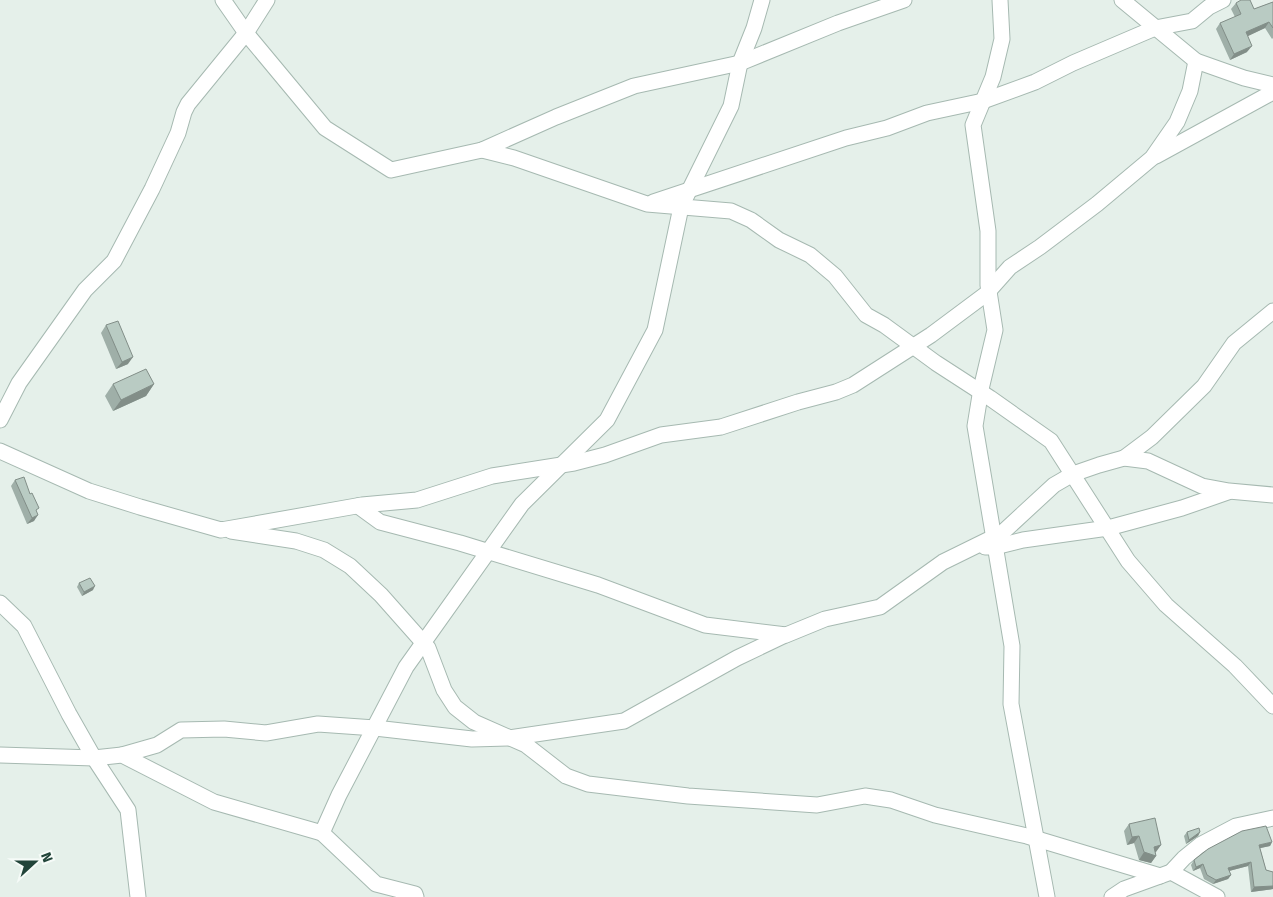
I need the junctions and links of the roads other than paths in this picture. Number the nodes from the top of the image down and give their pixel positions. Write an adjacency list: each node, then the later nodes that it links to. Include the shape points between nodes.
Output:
1 (223, 0): 9 (street)
2 (267, 0): 9 (street)
3 (762, 0): 11 (street)
4 (904, 0): 11 (street)
5 (1000, 0): 14 (street, via 1002,40)
6 (1122, 0): 8 (street)
7 (1224, 0): 8 (street, via 1192,21)
8 (1155, 28): 10 (street); 14 (street, via 1035,82)
9 (246, 33): 15 (street, via 325,128 391,170); 24 (street, via 188,104 152,189 114,261 86,290 19,383)
10 (1196, 61): 12 (street); 16 (street, via 1190,91 1177,122)
11 (740, 63): 15 (street, via 634,86); 17 (street, via 731,106)
12 (1273, 85)
13 (1273, 92): 16 (street)
14 (983, 101): 17 (street, via 927,113); 20 (street, via 972,125 988,231)
15 (482, 150): 18 (street)
16 (1152, 158): 20 (street, via 1097,204 1010,266)
17 (690, 190): 18 (street); 19 (street)
18 (647, 204): 19 (street)
19 (682, 207): 22 (street, via 731,211 751,220 810,256 835,276 866,316); 27 (street, via 656,330 607,420)
20 (989, 291): 22 (street); 23 (street, via 995,330)
21 (1273, 311): 26 (street, via 1234,343 1204,386 1152,437)
22 (913, 346): 23 (street); 27 (street, via 854,385 836,392 721,427 661,435 605,455)
23 (980, 392): 28 (street, via 1051,441); 34 (street, via 975,426)
24 (0, 420)
25 (0, 451): 33 (street, via 88,490)
26 (1124, 458): 28 (street); 29 (street, via 1148,461 1202,486)
27 (562, 465): 31 (street, via 492,476 417,500); 35 (street, via 522,504)
28 (1073, 474): 32 (street); 34 (street, via 1054,485)
29 (1229, 491): 30 (street); 32 (street, via 1182,508)
30 (1273, 495)
31 (358, 506): 33 (street); 35 (street, via 380,522)
32 (1108, 528): 34 (street); 39 (street, via 1128,561 1166,605 1235,666)
33 (221, 530): 38 (street, via 296,541 324,550 350,566 381,595)
34 (994, 542): 37 (street, via 974,547 943,562 880,607 825,619); 47 (street, via 1012,646 1012,704)
35 (489, 552): 37 (street, via 598,584 705,625); 38 (street)
36 (0, 603): 44 (street, via 24,626)
37 (786, 635): 41 (street, via 737,658 624,721)
38 (423, 643): 40 (street, via 406,667); 41 (street, via 455,707 474,722)
39 (1273, 706)
40 (374, 728): 41 (street, via 472,739); 43 (street, via 318,724 266,733 224,729 181,730 157,745); 46 (street)
41 (508, 738): 47 (street, via 526,745 566,776 588,784 688,796 816,805 864,796 891,800 935,815)
42 (0, 755): 44 (street)
43 (122, 755): 44 (street); 46 (street, via 214,802)
44 (94, 758): 49 (street, via 128,810)
45 (1273, 818): 48 (street, via 1236,826 1200,845)
46 (322, 834): 50 (street, via 376,884)
47 (1036, 840): 48 (street); 51 (street)
48 (1166, 874): 52 (street, via 1124,889); 53 (street)
49 (138, 897)
50 (416, 897)
51 (1047, 897)
52 (1112, 897)
53 (1217, 897)

